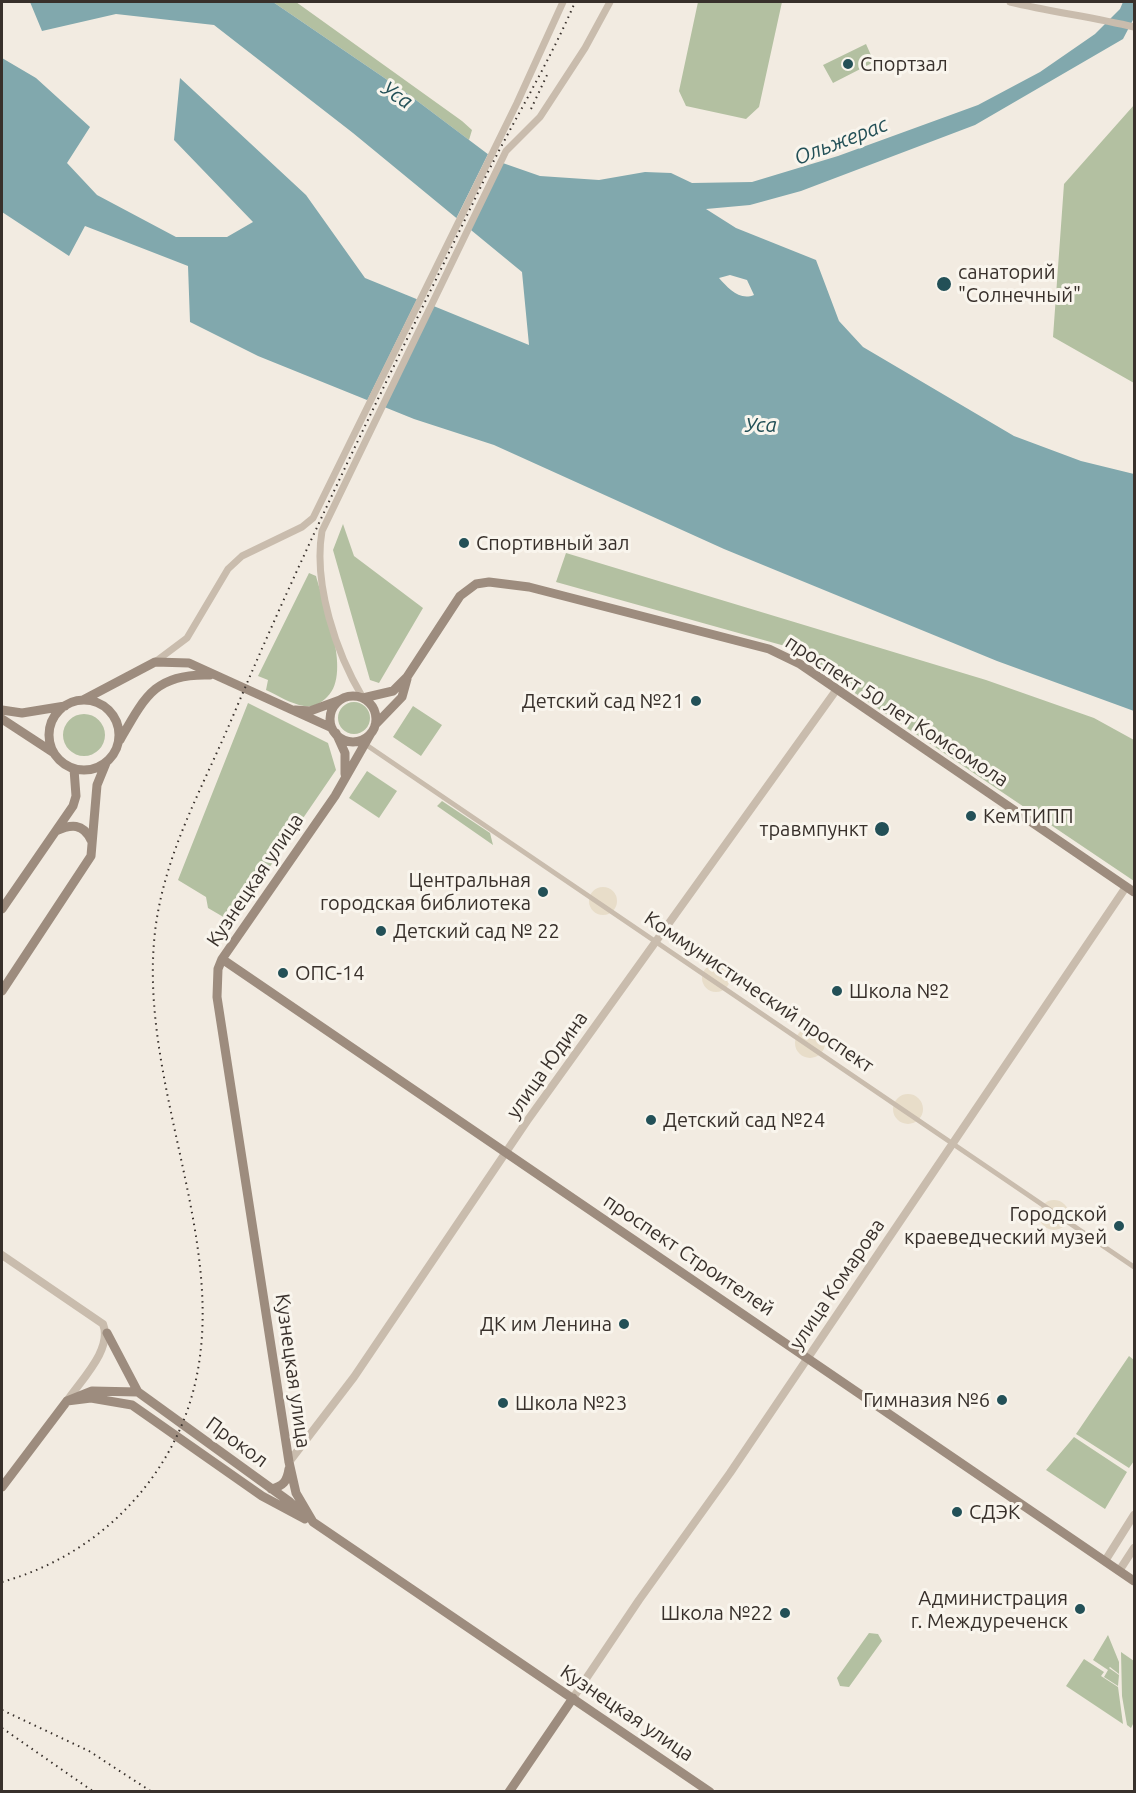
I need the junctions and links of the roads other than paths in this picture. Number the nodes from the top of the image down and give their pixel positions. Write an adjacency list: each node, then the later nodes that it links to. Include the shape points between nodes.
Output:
1 (563, 2): 5 (street, via 313,518 282,538 251,549 228,569 187,638)
2 (610, 2): 9 (street, via 540,117 506,151 322,531 318,551 321,576 341,656)
3 (1010, 2): 4 (street)
4 (1134, 27)
5 (155, 662): 6 (main road, via 189,663); 11 (main road)
6 (216, 675): 14 (main road); 18 (main road, via 183,674 165,682 135,713)
7 (407, 677): 8 (main road, проспект 50 лет Комсомола, via 460,596 476,584 500,582 770,649); 9 (main road, via 393,691); 16 (main road, Кузнецкая улица, via 402,697)
8 (837, 689): 26 (main road, проспект 50 лет Комсомола); 28 (street, улица Юдина)
9 (363, 698): 10 (main road); 16 (main road, via 372,706)
10 (342, 699): 14 (main road, via 310,711); 17 (main road, via 333,708)
11 (83, 700): 12 (main road); 18 (main road, via 111,713)
12 (65, 706): 13 (main road, via 22,713); 20 (main road, via 52,722 49,733)
13 (2, 710)
14 (287, 710): 17 (main road)
15 (2, 719): 20 (main road)
16 (373, 729): 17 (main road, via 353,741); 19 (main road, Кузнецкая улица)
17 (334, 730): 23 (main road, via 345,753)
18 (119, 742): 21 (main road)
19 (365, 744): 23 (main road, Кузнецкая улица); 28 (street, Коммунистический проспект)
20 (54, 753): 22 (main road)
21 (106, 763): 22 (main road, via 85,770); 25 (main road, via 97,785)
22 (74, 769): 24 (main road, via 73,806)
23 (344, 782): 29 (main road, Кузнецкая улица)
24 (54, 832): 25 (main road, via 73,825 81,827); 27 (main road)
25 (91, 842): 30 (main road, via 91,856)
26 (1130, 889): 31 (street, улица Комарова)
27 (2, 909)
28 (655, 940): 31 (street, Коммунистический проспект); 32 (street, улица Юдина)
29 (222, 959): 32 (main road, проспект Строителей); 39 (main road, Кузнецкая улица, via 217,997)
30 (2, 991)
31 (953, 1143): 34 (street, Коммунистический проспект); 36 (street, улица Комарова)
32 (505, 1153): 36 (main road, проспект Строителей); 39 (street, улица Юдина, via 354,1377)
33 (2, 1255): 35 (street, via 99,1320)
34 (1134, 1267)
35 (107, 1333): 37 (main road); 38 (street, via 103,1348)
36 (807, 1357): 45 (main road, проспект Строителей); 48 (street, улица Комарова)
37 (138, 1392): 38 (main road, via 92,1391); 41 (main road, Прокол)
38 (68, 1401): 40 (main road); 43 (main road, via 91,1398 132,1405 262,1496)
39 (289, 1465): 41 (main road, via 288,1478 282,1486); 43 (main road, Кузнецкая улица, via 296,1493)
40 (2, 1487)
41 (271, 1489): 43 (main road, Прокол)
42 (1134, 1515): 45 (street)
43 (312, 1522): 48 (main road, Кузнецкая улица)
44 (1134, 1548): 46 (street)
45 (1105, 1561): 46 (main road, проспект Строителей)
46 (1119, 1571): 47 (main road, проспект Строителей)
47 (1134, 1581)
48 (573, 1698): 49 (main road); 50 (main road, Кузнецкая улица)
49 (509, 1791)
50 (710, 1791)

